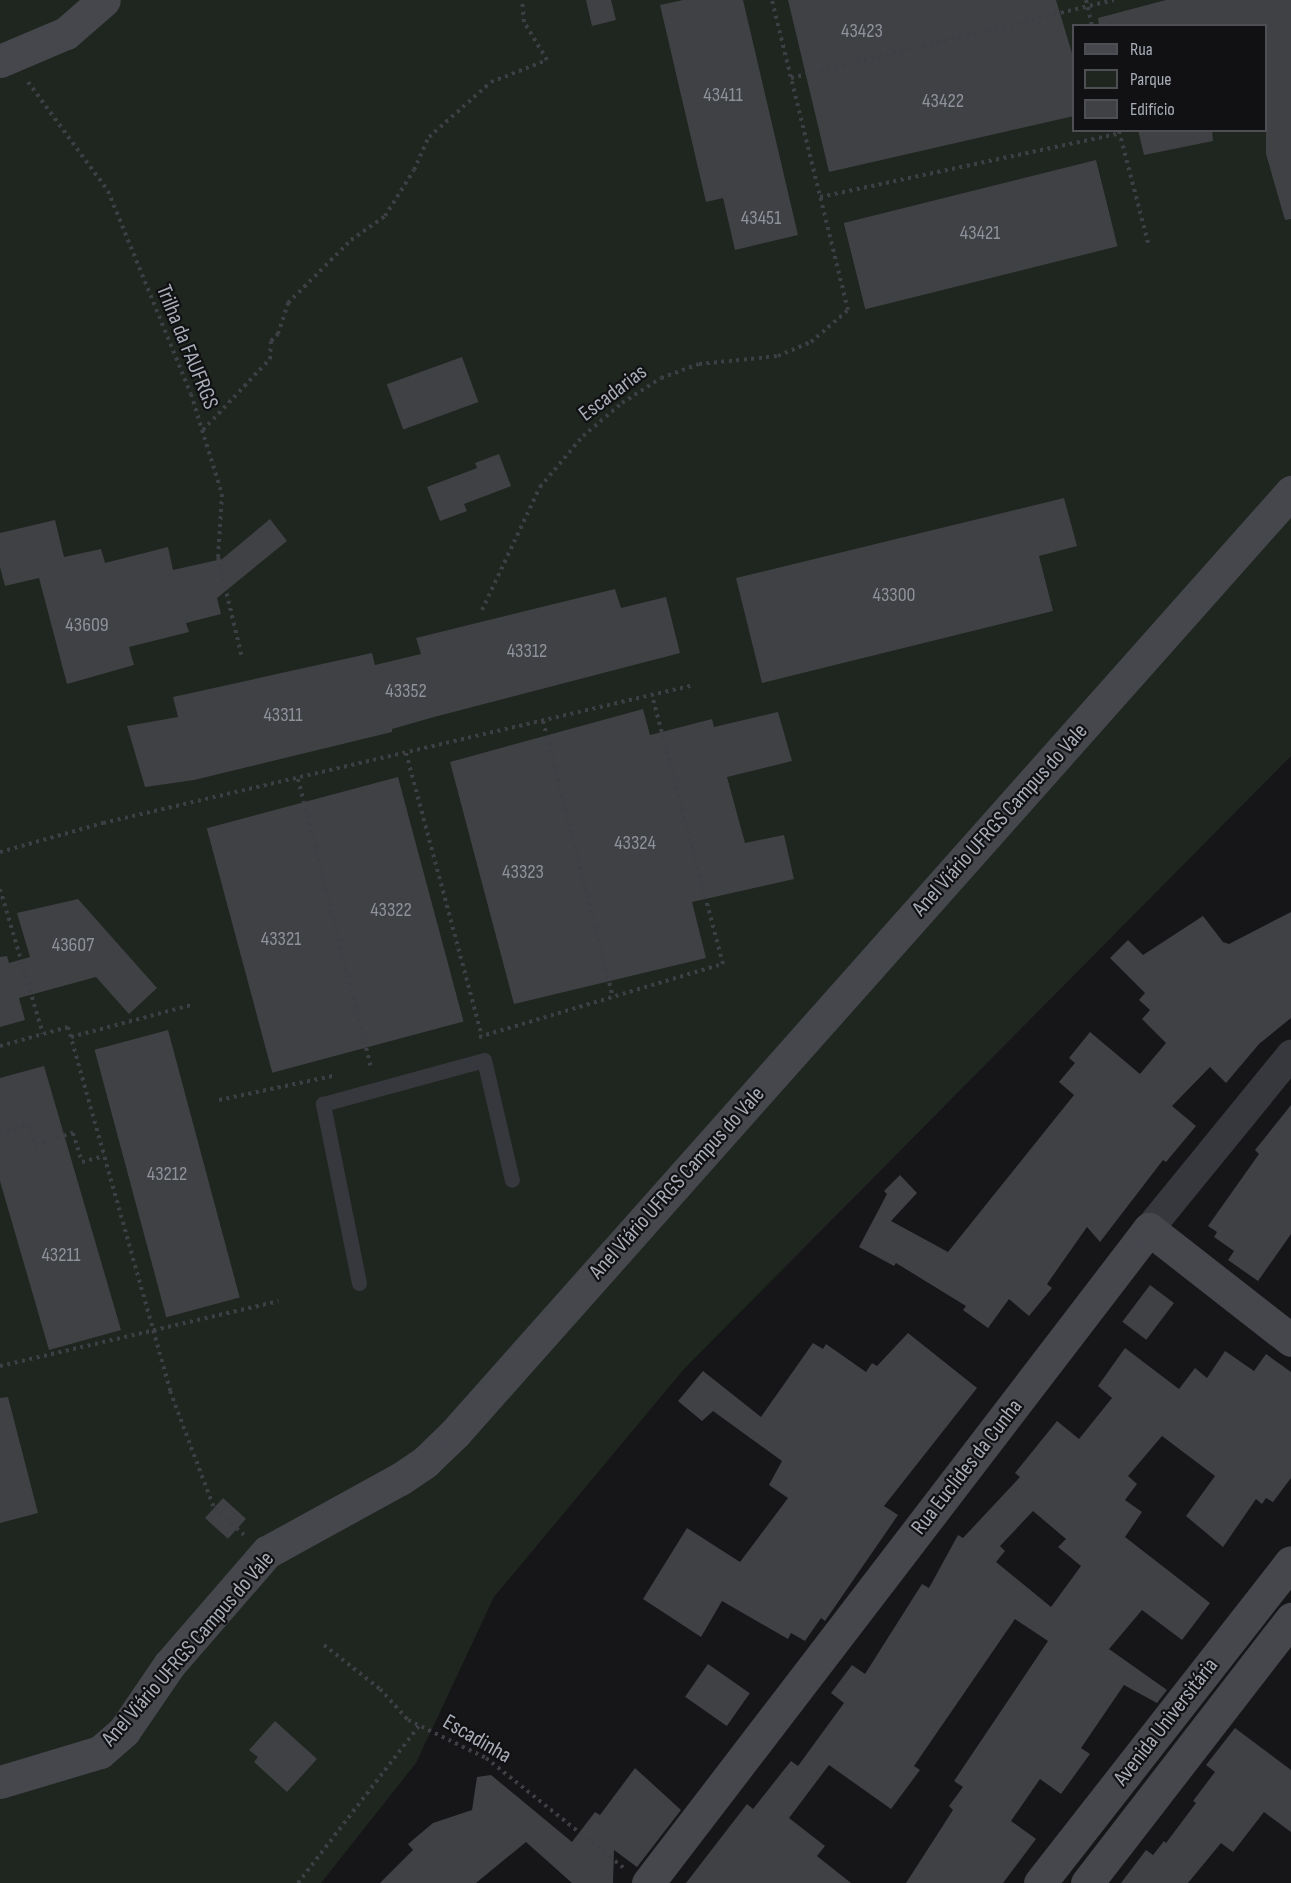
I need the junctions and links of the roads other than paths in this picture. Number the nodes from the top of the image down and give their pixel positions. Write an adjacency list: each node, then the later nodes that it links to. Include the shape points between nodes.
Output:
1 (104, 0): 2 (street, via 66,33)
2 (12, 69)
3 (1291, 492): 11 (street, Anel Viário UFRGS Campus do Vale, via 455,1433 400,1479 267,1552 169,1665 124,1731 100,1752)
4 (1291, 1055): 6 (street, Rua Euclides da Cunha)
5 (512, 1180): 7 (lane, via 484,1060 323,1104)
6 (1149, 1229): 8 (street); 12 (street, Rua Euclides da Cunha)
7 (358, 1283)
8 (1291, 1340)
9 (1291, 1562): 13 (street, Avenida Universitária)
10 (1291, 1619): 14 (street, Avenida Universitária)
11 (0, 1782)
12 (641, 1879)
13 (1040, 1883)
14 (1087, 1883)

